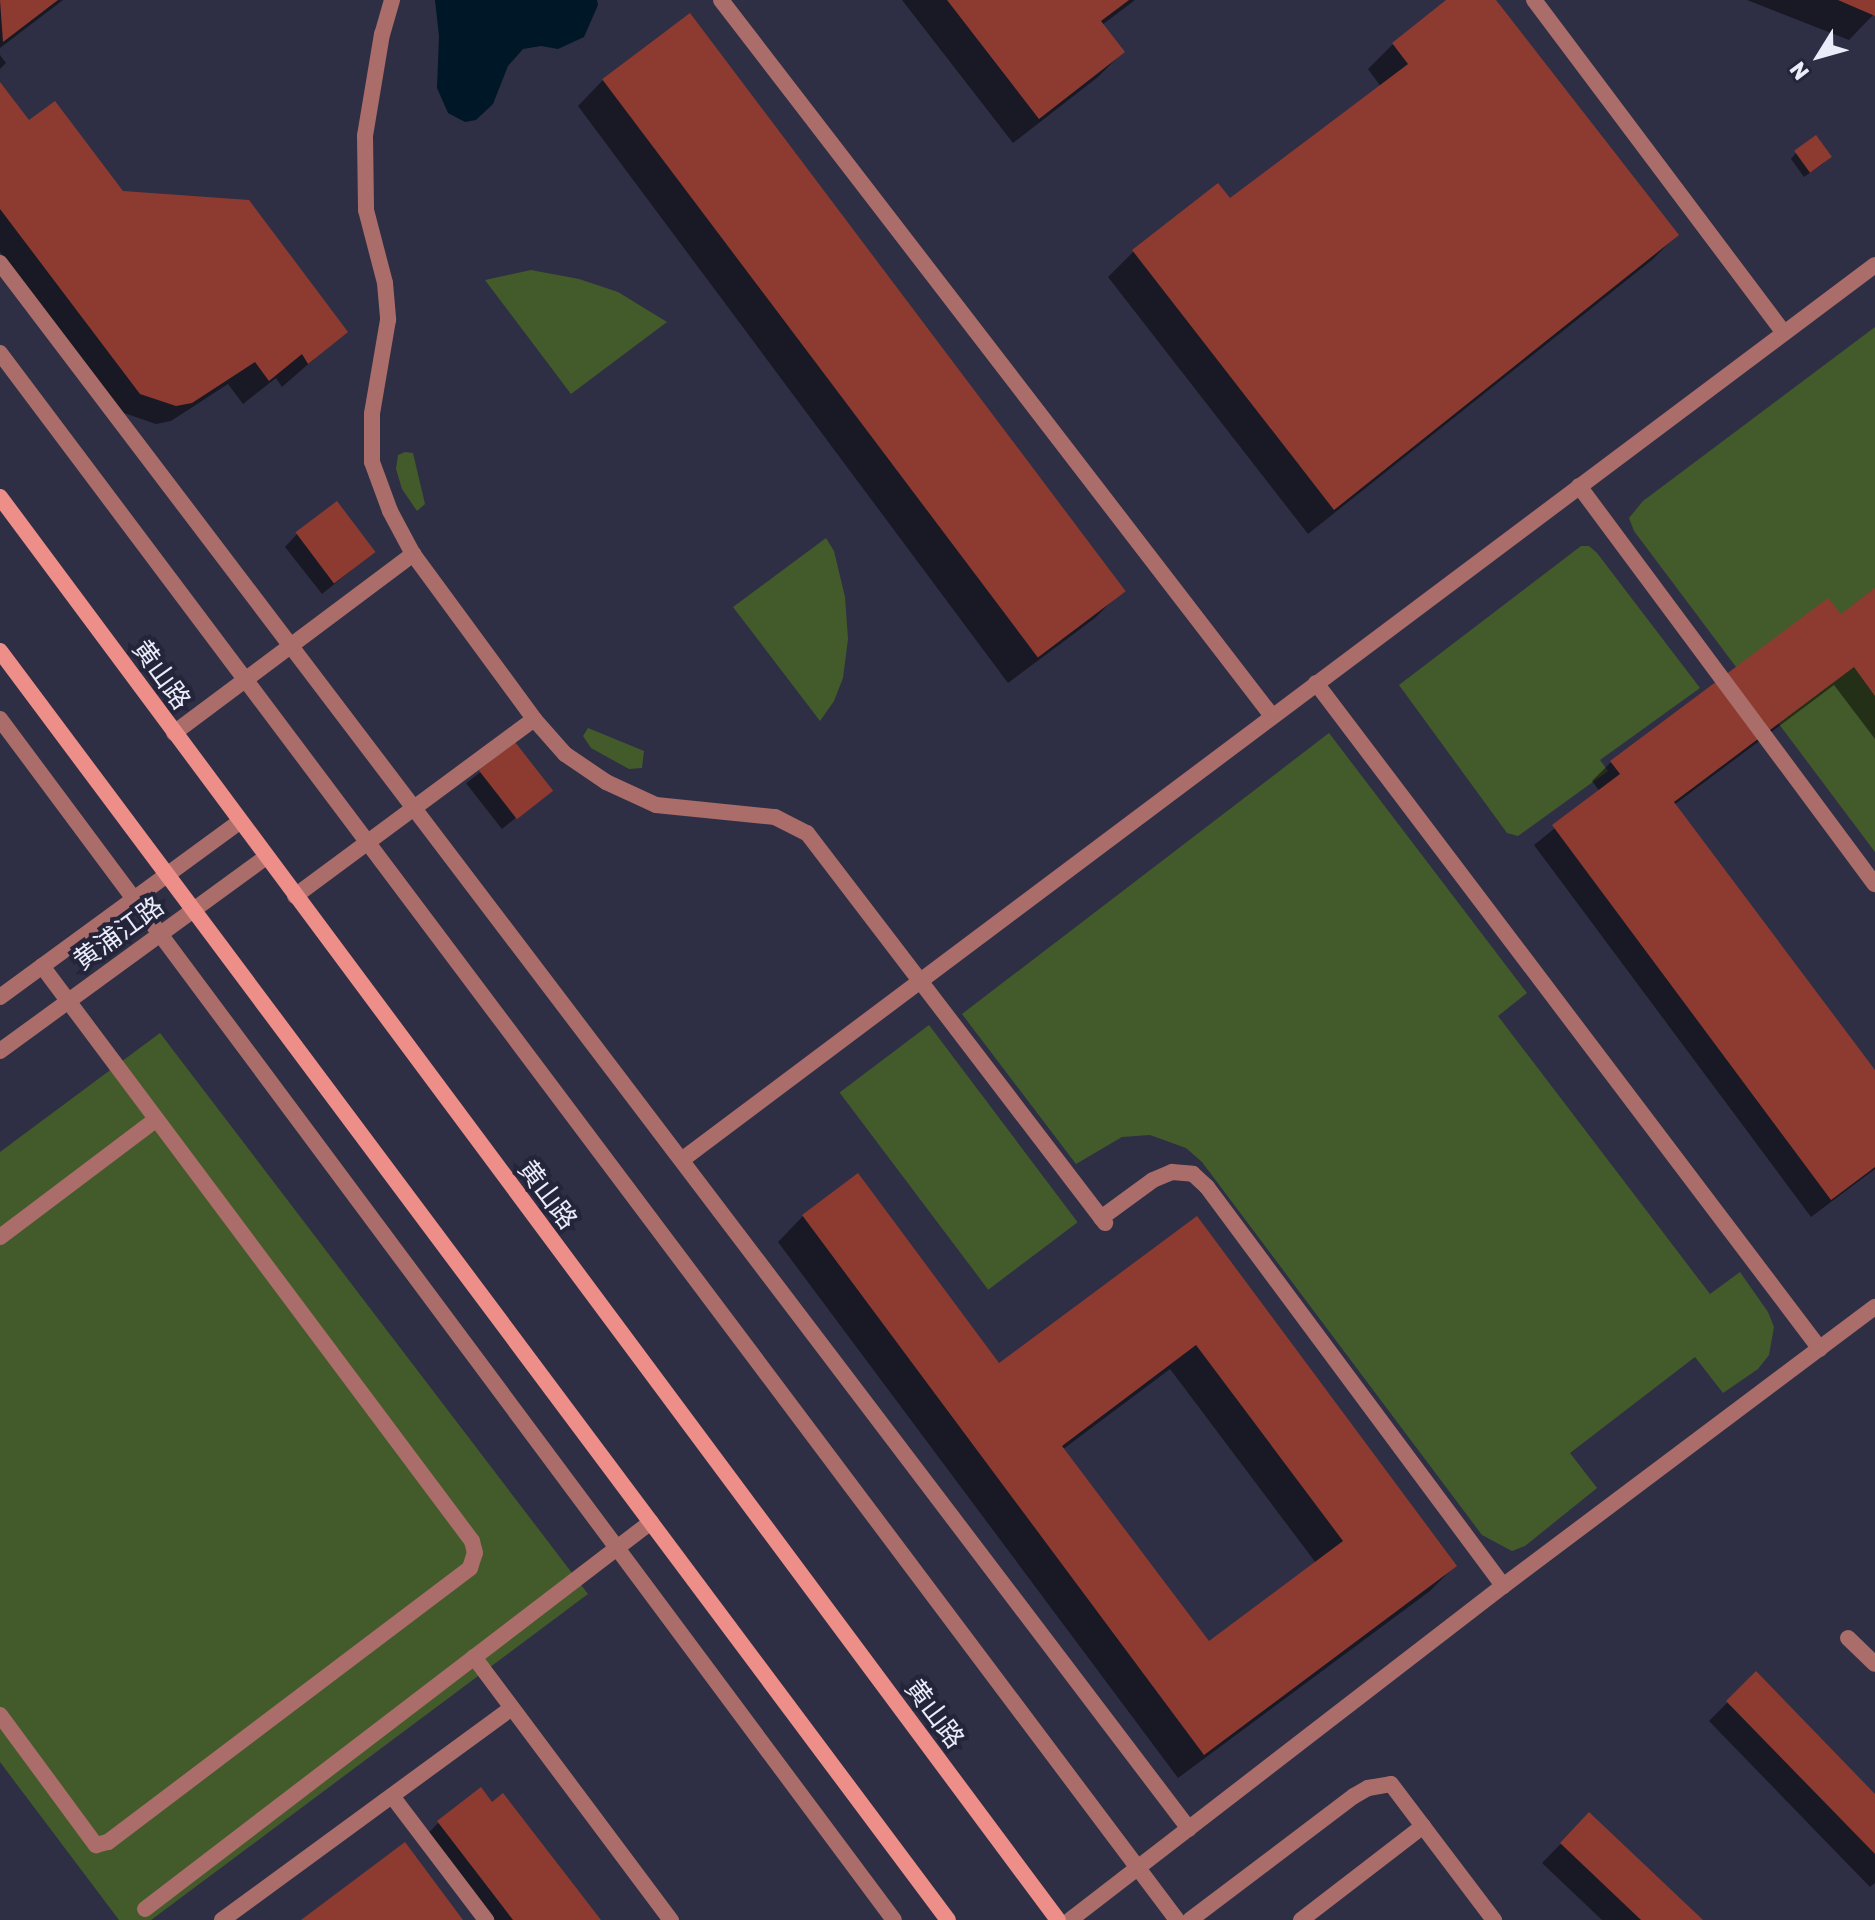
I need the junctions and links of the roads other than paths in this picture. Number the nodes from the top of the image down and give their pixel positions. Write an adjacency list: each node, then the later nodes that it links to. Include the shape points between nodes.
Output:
1 (392, 0): 10 (street, via 365,136 366,210 385,283 388,320 372,414 372,462)
2 (721, 0): 15 (street)
3 (1534, 0): 6 (street)
4 (0, 263): 11 (street)
5 (1875, 265): 6 (street)
6 (1784, 333): 8 (street)
7 (0, 353): 13 (street)
8 (1579, 486): 14 (street); 24 (street)
9 (0, 497): 18 (main road, 黄山路)
10 (413, 554): 11 (street); 17 (street)
11 (291, 645): 13 (street); 19 (street)
12 (0, 651): 23 (main road)
13 (246, 679): 18 (street); 21 (street)
14 (1316, 683): 15 (street); 38 (street)
15 (1272, 716): 30 (street)
16 (0, 719): 26 (street)
17 (534, 719): 19 (street); 30 (street, via 565,754 606,782 656,805 775,817 807,833)
18 (174, 733): 20 (main road, 黄山路)
19 (415, 807): 21 (street); 35 (street)
20 (239, 822): 22 (main road, 黄山路); 23 (street, 黄浦江路)
21 (368, 842): 25 (street); 50 (street)
22 (266, 857): 25 (main road, 黄山路); 27 (street, 黄浦江路)
23 (167, 874): 26 (street, 黄浦江路); 27 (main road)
24 (1875, 884)
25 (295, 896): 57 (main road, 黄山路)
26 (132, 899): 28 (street); 29 (street, 黄浦江路)
27 (193, 909): 28 (street, 黄浦江路); 39 (main road)
28 (159, 935): 32 (street, 黄浦江路); 40 (street)
29 (42, 966): 31 (street, 黄浦江路); 32 (street)
30 (918, 980): 35 (street); 41 (street, via 1103,1220 1153,1180 1172,1172 1193,1174 1207,1187)
31 (0, 997)
32 (67, 1001): 33 (street, 黄浦江路); 34 (street)
33 (0, 1051)
34 (155, 1120): 36 (street); 46 (street, via 472,1541 475,1553 470,1568 108,1842 96,1845)
35 (683, 1159): 49 (street)
36 (0, 1237)
37 (1875, 1307): 38 (street)
38 (1820, 1349): 41 (street)
39 (651, 1522): 40 (street); 56 (main road)
40 (616, 1548): 43 (street); 55 (street)
41 (1503, 1586): 49 (street)
42 (1848, 1638): 44 (street)
43 (474, 1657): 45 (street); 51 (street)
44 (1875, 1664)
45 (512, 1708): 47 (street); 54 (street)
46 (0, 1715)
47 (392, 1796): 52 (street); 53 (street)
48 (1423, 1826): 60 (street, via 1391,1784 1368,1788); 61 (street); 62 (street)
49 (1189, 1829): 50 (street)
50 (1138, 1868): 58 (street); 59 (street)
51 (145, 1909)
52 (222, 1920)
53 (486, 1920)
54 (671, 1920)
55 (894, 1920)
56 (948, 1920)
57 (1058, 1920)
58 (1070, 1920)
59 (1177, 1920)
60 (1190, 1920)
61 (1301, 1920)
62 (1494, 1920)

